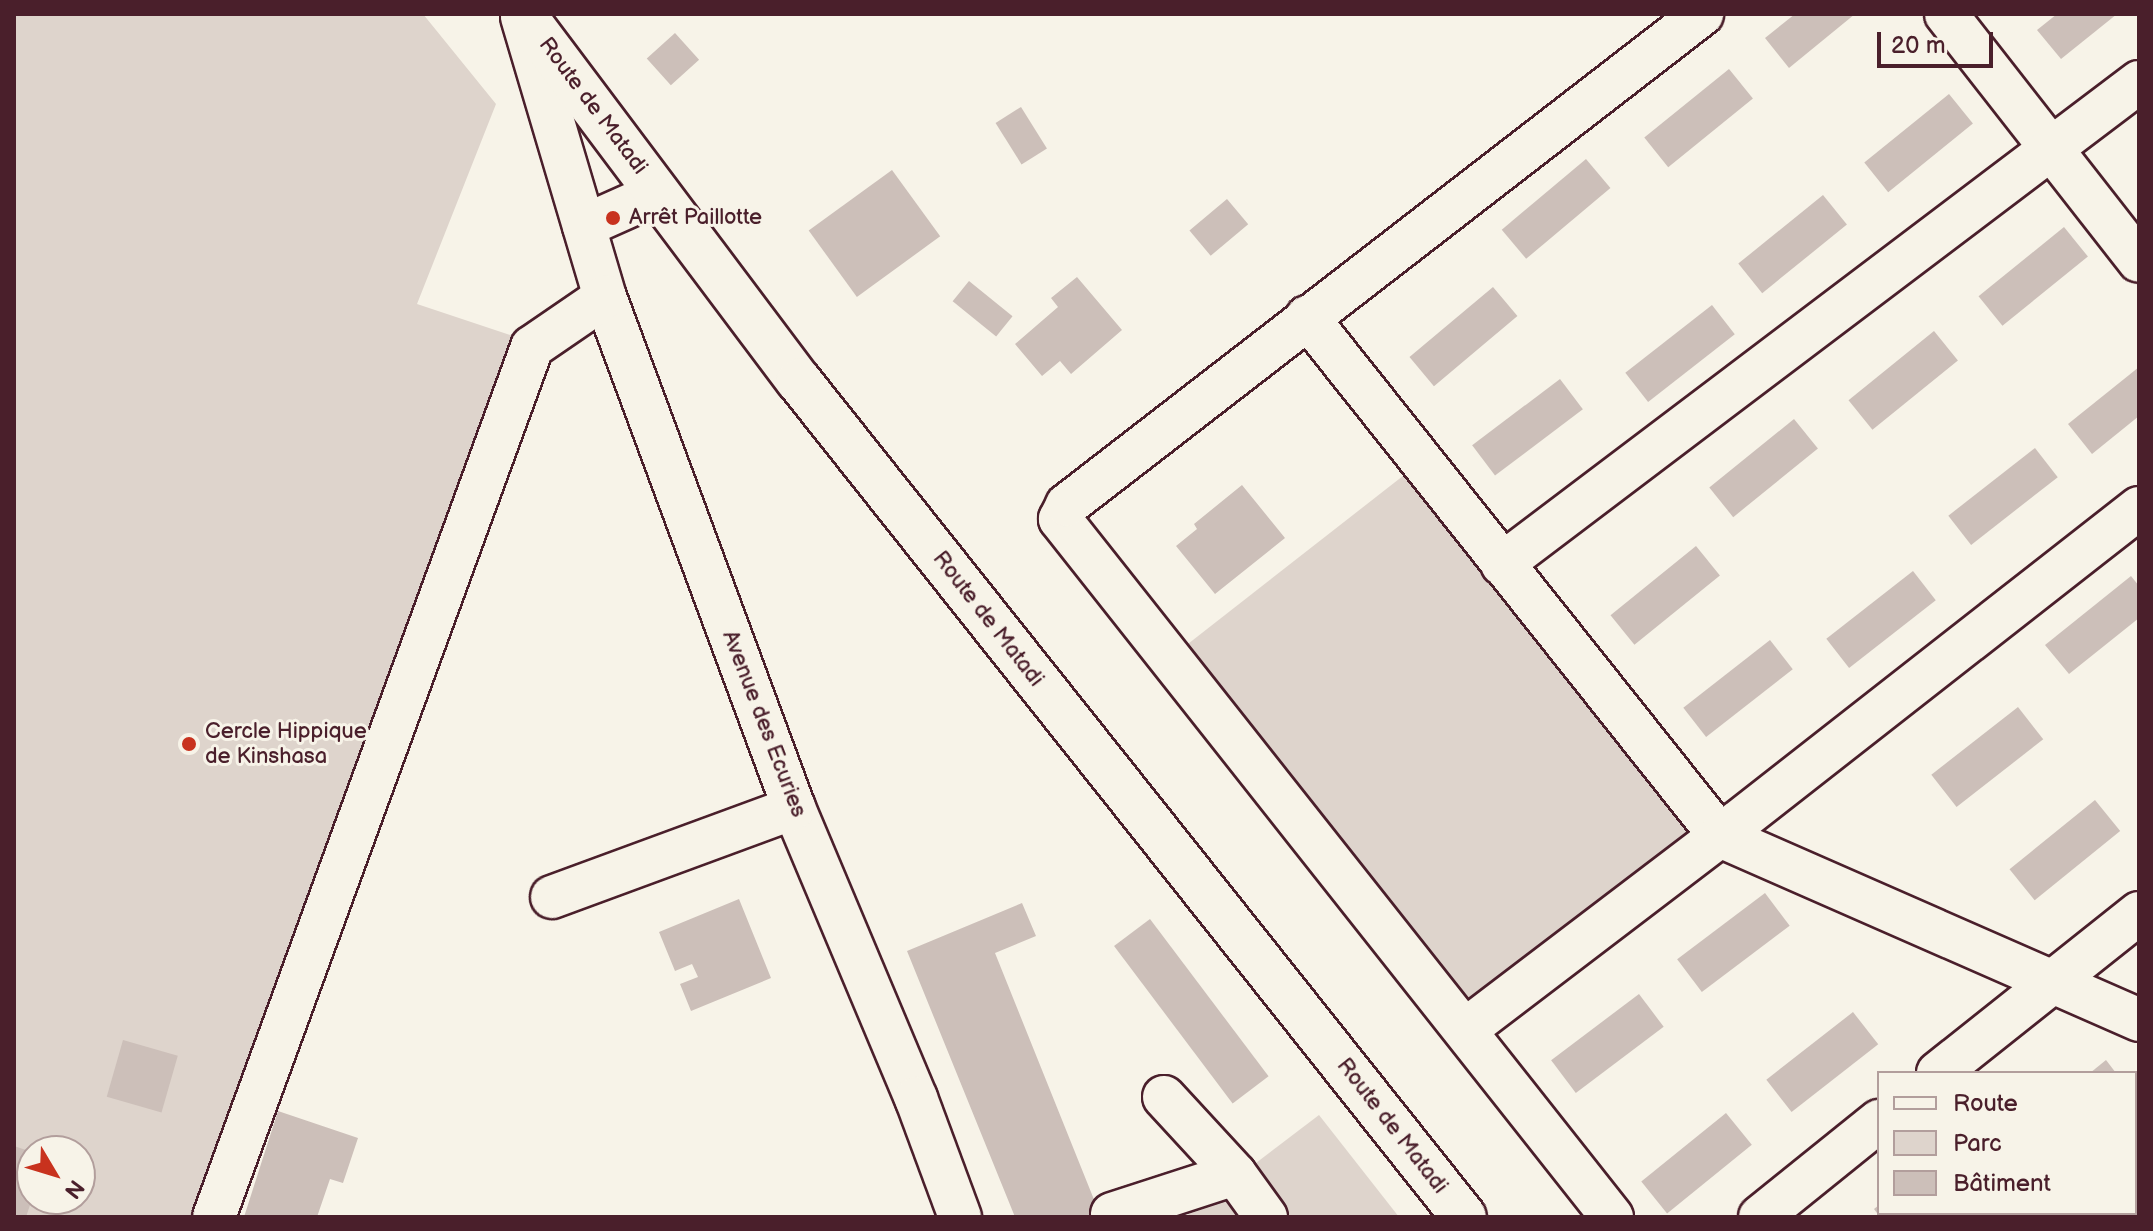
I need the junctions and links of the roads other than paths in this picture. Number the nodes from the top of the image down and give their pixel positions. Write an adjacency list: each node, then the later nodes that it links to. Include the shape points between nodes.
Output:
1 (522, 14): 6 (main road, Route de Matadi); 7 (street, Avenue des Ecuries)
2 (1702, 14): 10 (street)
3 (1946, 14): 5 (street)
4 (2139, 82): 5 (street)
5 (2054, 149): 8 (street); 12 (street)
6 (658, 193): 7 (street); 28 (main road, Route de Matadi, via 809,394)
7 (584, 226): 9 (street, Avenue des Ecuries)
8 (2139, 261)
9 (605, 297): 13 (street, Avenue des Ecuries); 26 (street, via 532,347)
10 (1307, 317): 12 (street); 19 (street, via 1067,505 1060,519)
11 (2139, 508): 14 (street)
12 (1502, 564): 14 (street)
13 (794, 808): 15 (street); 25 (street, Avenue des Ecuries, via 916,1098)
14 (1720, 836): 17 (street); 19 (street)
15 (552, 897)
16 (2139, 913): 17 (street)
17 (2051, 982): 18 (street); 20 (street)
18 (2139, 1020)
19 (1465, 1030): 29 (street)
20 (1940, 1071)
21 (1164, 1097): 23 (street)
22 (1877, 1123): 30 (street)
23 (1235, 1174): 24 (street); 27 (street)
24 (1112, 1214)
25 (955, 1215)
26 (214, 1217)
27 (1266, 1217)
28 (1464, 1217)
29 (1612, 1217)
30 (1760, 1217)

